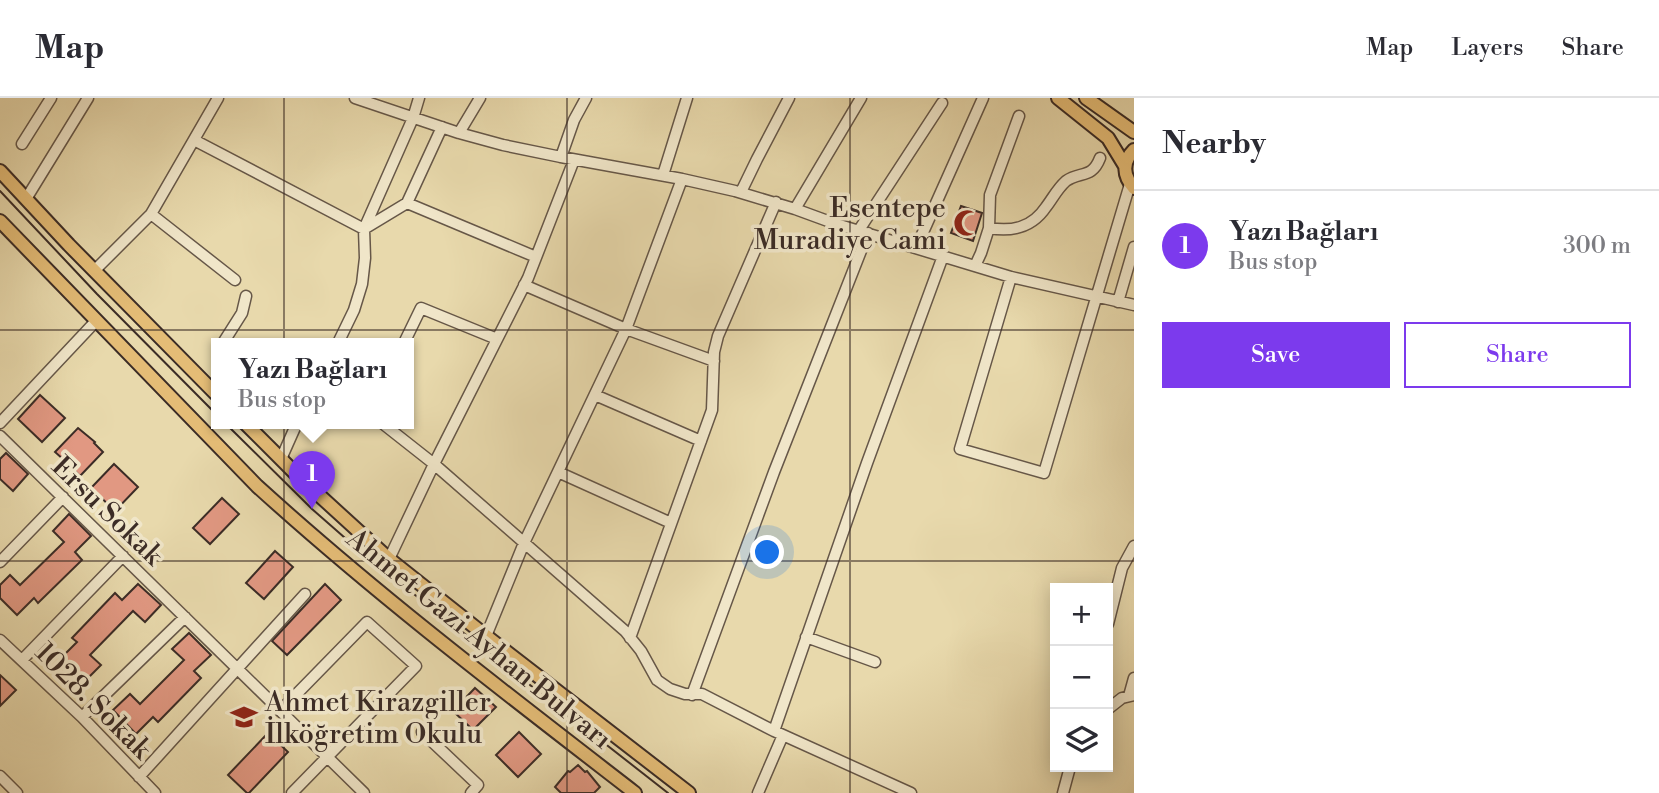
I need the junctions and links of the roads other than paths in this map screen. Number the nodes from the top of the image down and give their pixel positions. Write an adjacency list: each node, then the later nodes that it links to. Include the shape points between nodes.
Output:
1 (51, 98): 21 (street)
2 (88, 98): 32 (street)
3 (218, 98): 20 (street)
4 (355, 98): 16 (street)
5 (419, 98): 16 (street)
6 (480, 98): 19 (street)
7 (586, 98): 23 (street)
8 (687, 98): 28 (street)
9 (789, 98): 31 (street)
10 (861, 98): 35 (street)
11 (983, 98): 42 (street)
12 (1058, 98): 26 (main road, via 1108,138)
13 (1086, 98): 18 (main road)
14 (942, 103): 40 (street)
15 (1019, 116): 38 (street, via 990,195)
16 (413, 117): 17 (street); 39 (street)
17 (442, 127): 19 (street); 34 (street)
18 (1134, 132)
19 (459, 133): 23 (street)
20 (194, 140): 36 (street); 39 (street)
21 (22, 144)
22 (1134, 150): 26 (main road)
23 (561, 157): 25 (street)
24 (1100, 158): 38 (street, via 1091,171 1067,180 1030,223 1015,229)
25 (574, 160): 28 (street); 44 (street)
26 (1125, 166): 30 (main road)
27 (0, 171): 32 (main road)
28 (663, 175): 29 (street)
29 (682, 178): 31 (street); 55 (street)
30 (1132, 186): 51 (street)
31 (741, 192): 33 (street)
32 (26, 199): 46 (main road)
33 (776, 202): 35 (street); 60 (street, via 718,336)
34 (407, 203): 39 (street); 44 (street)
35 (795, 209): 40 (street)
36 (151, 214): 46 (street); 48 (street)
37 (0, 222): 54 (main road, Ahmet Gazi Ayhan Bulvarı)
38 (989, 228): 45 (street)
39 (364, 229): 57 (street, via 362,285)
40 (863, 232): 42 (street); 90 (street)
41 (1134, 247): 52 (street)
42 (916, 248): 43 (street)
43 (943, 256): 45 (street); 84 (street)
44 (536, 257): 49 (street)
45 (975, 266): 47 (street)
46 (94, 271): 61 (main road)
47 (1011, 277): 51 (street); 51 (street, via 960,449 1044,473)
48 (235, 280)
49 (524, 285): 55 (street); 59 (street)
50 (246, 296): 56 (street, via 242,313)
51 (1097, 298): 52 (street)
52 (1118, 302): 53 (street)
53 (1134, 305)
54 (96, 321): 63 (street); 106 (main road, Ahmet Gazi Ayhan Bulvarı, via 301,526)
55 (626, 330): 60 (street); 62 (street)
56 (226, 338)
57 (340, 338)
58 (406, 338): 59 (street, via 421,308)
59 (497, 339): 70 (street)
60 (714, 361): 68 (street, via 712,410)
61 (211, 389)
62 (595, 395): 68 (street); 71 (street)
63 (0, 423)
64 (251, 429): 69 (main road, Ahmet Gazi Ayhan Bulvarı)
65 (294, 429): 69 (street)
66 (390, 429): 70 (street)
67 (0, 436): 72 (street, Ersu Sokak)
68 (701, 441): 73 (street)
69 (281, 459): 77 (main road, Ahmet Gazi Ayhan Bulvarı)
70 (434, 464): 74 (street); 77 (street)
71 (558, 472): 73 (street); 74 (street)
72 (63, 497): 76 (street, Ersu Sokak); 78 (street)
73 (671, 523): 83 (street)
74 (524, 543): 82 (street); 83 (street)
75 (1134, 546): 80 (street, via 1122,568)
76 (123, 556): 81 (street, Ersu Sokak); 86 (street)
77 (389, 559): 82 (main road, Ahmet Gazi Ayhan Bulvarı)
78 (0, 562)
79 (304, 594): 88 (street)
80 (1113, 605)
81 (185, 617): 88 (street, Ersu Sokak); 94 (street)
82 (486, 636): 107 (main road, Ahmet Gazi Ayhan Bulvarı)
83 (631, 638): 90 (street, via 657,680)
84 (806, 638): 87 (street); 96 (street)
85 (0, 640): 86 (street, 1028. Sokak)
86 (22, 660): 94 (street, 1028. Sokak)
87 (875, 662)
88 (237, 668): 93 (street, Ersu Sokak); 100 (street)
89 (1134, 678): 91 (street)
90 (692, 695): 96 (street, via 702,694)
91 (1132, 695): 92 (street)
92 (1113, 705)
93 (280, 711): 97 (street, Ersu Sokak); 97 (street, via 367,622 416,666)
94 (82, 717): 100 (street, 1028. Sokak)
95 (422, 732): 105 (street, via 478,785)
96 (779, 733): 108 (street); 109 (street)
97 (327, 757): 103 (street); 104 (street, Ersu Sokak)
98 (1069, 772): 110 (street)
99 (0, 776): 101 (street)
100 (139, 777): 102 (street, 1028. Sokak)
101 (17, 793)
102 (155, 793)
103 (292, 793)
104 (364, 793)
105 (471, 793)
106 (635, 793)
107 (689, 793)
108 (758, 793)
109 (908, 793)
110 (1063, 793)

